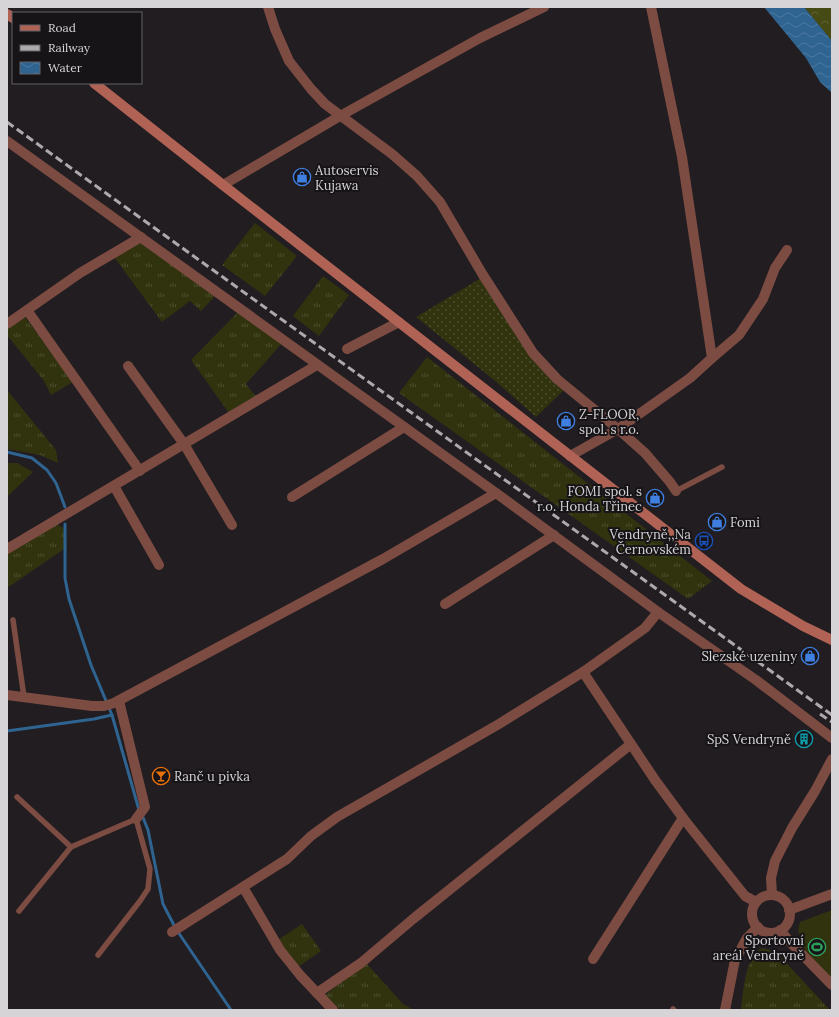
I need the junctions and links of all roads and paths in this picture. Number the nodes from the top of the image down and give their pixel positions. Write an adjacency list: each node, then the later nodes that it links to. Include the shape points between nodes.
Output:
1 (268, 7): 5 (street, via 289,61 311,89)
2 (544, 7): 5 (street, via 480,38)
3 (651, 7): 14 (street, via 682,157)
4 (95, 84): 7 (main road)
5 (340, 116): 7 (street); 18 (street, via 417,176 440,202 533,353 557,379)
6 (7, 141): 8 (street)
7 (223, 185): 11 (main road)
8 (140, 237): 10 (street, via 80,273); 15 (street)
9 (787, 250): 14 (street, via 775,268 763,299 738,335)
10 (27, 310): 12 (street); 22 (street)
11 (399, 322): 13 (street); 20 (main road)
12 (7, 324)
13 (347, 349)
14 (712, 358): 18 (street, via 690,378)
15 (317, 365): 17 (street); 19 (street)
16 (128, 366): 19 (street)
17 (404, 427): 25 (street); 26 (street)
18 (618, 429): 20 (street); 24 (street, via 645,453)
19 (184, 444): 22 (street); 27 (street)
20 (570, 456): 34 (main road, via 742,589 803,626)
21 (722, 467): 24 (lane)
22 (140, 471): 23 (street)
23 (114, 486): 29 (street); 30 (street)
24 (676, 491)
25 (496, 493): 28 (street); 38 (street, via 383,559)
26 (292, 497)
27 (232, 525)
28 (554, 535): 31 (street); 32 (street)
29 (7, 550)
30 (159, 565)
31 (444, 604)
32 (658, 612): 35 (street, via 645,628); 39 (street, via 756,680)
33 (13, 620): 37 (lane)
34 (832, 640)
35 (583, 672): 40 (street); 46 (street, via 499,724 337,816 287,859)
36 (7, 695): 37 (street)
37 (24, 697): 38 (street, via 104,706)
38 (117, 702): 43 (street, via 145,807)
39 (832, 738)
40 (630, 744): 44 (street); 58 (street, via 361,962)
41 (832, 759): 47 (street, via 775,861 771,878)
42 (17, 797): 45 (lane)
43 (136, 818): 45 (lane); 55 (lane, via 150,869 148,889)
44 (683, 818): 49 (street, via 745,896); 56 (street)
45 (71, 847): 51 (lane)
46 (243, 887): 53 (street); 58 (street, via 280,950)
47 (772, 894): 49 (street); 50 (street, via 780,896)
48 (832, 894): 50 (street)
49 (756, 902): 52 (street, via 753,913)
50 (789, 910): 54 (street, via 786,925)
51 (19, 911)
52 (758, 927): 54 (street, via 769,933); 60 (street, via 747,938 735,960)
53 (175, 930)
54 (780, 930): 57 (street)
55 (98, 955)
56 (593, 959)
57 (832, 984)
58 (317, 993): 59 (street)
59 (329, 1009)
60 (725, 1010)

